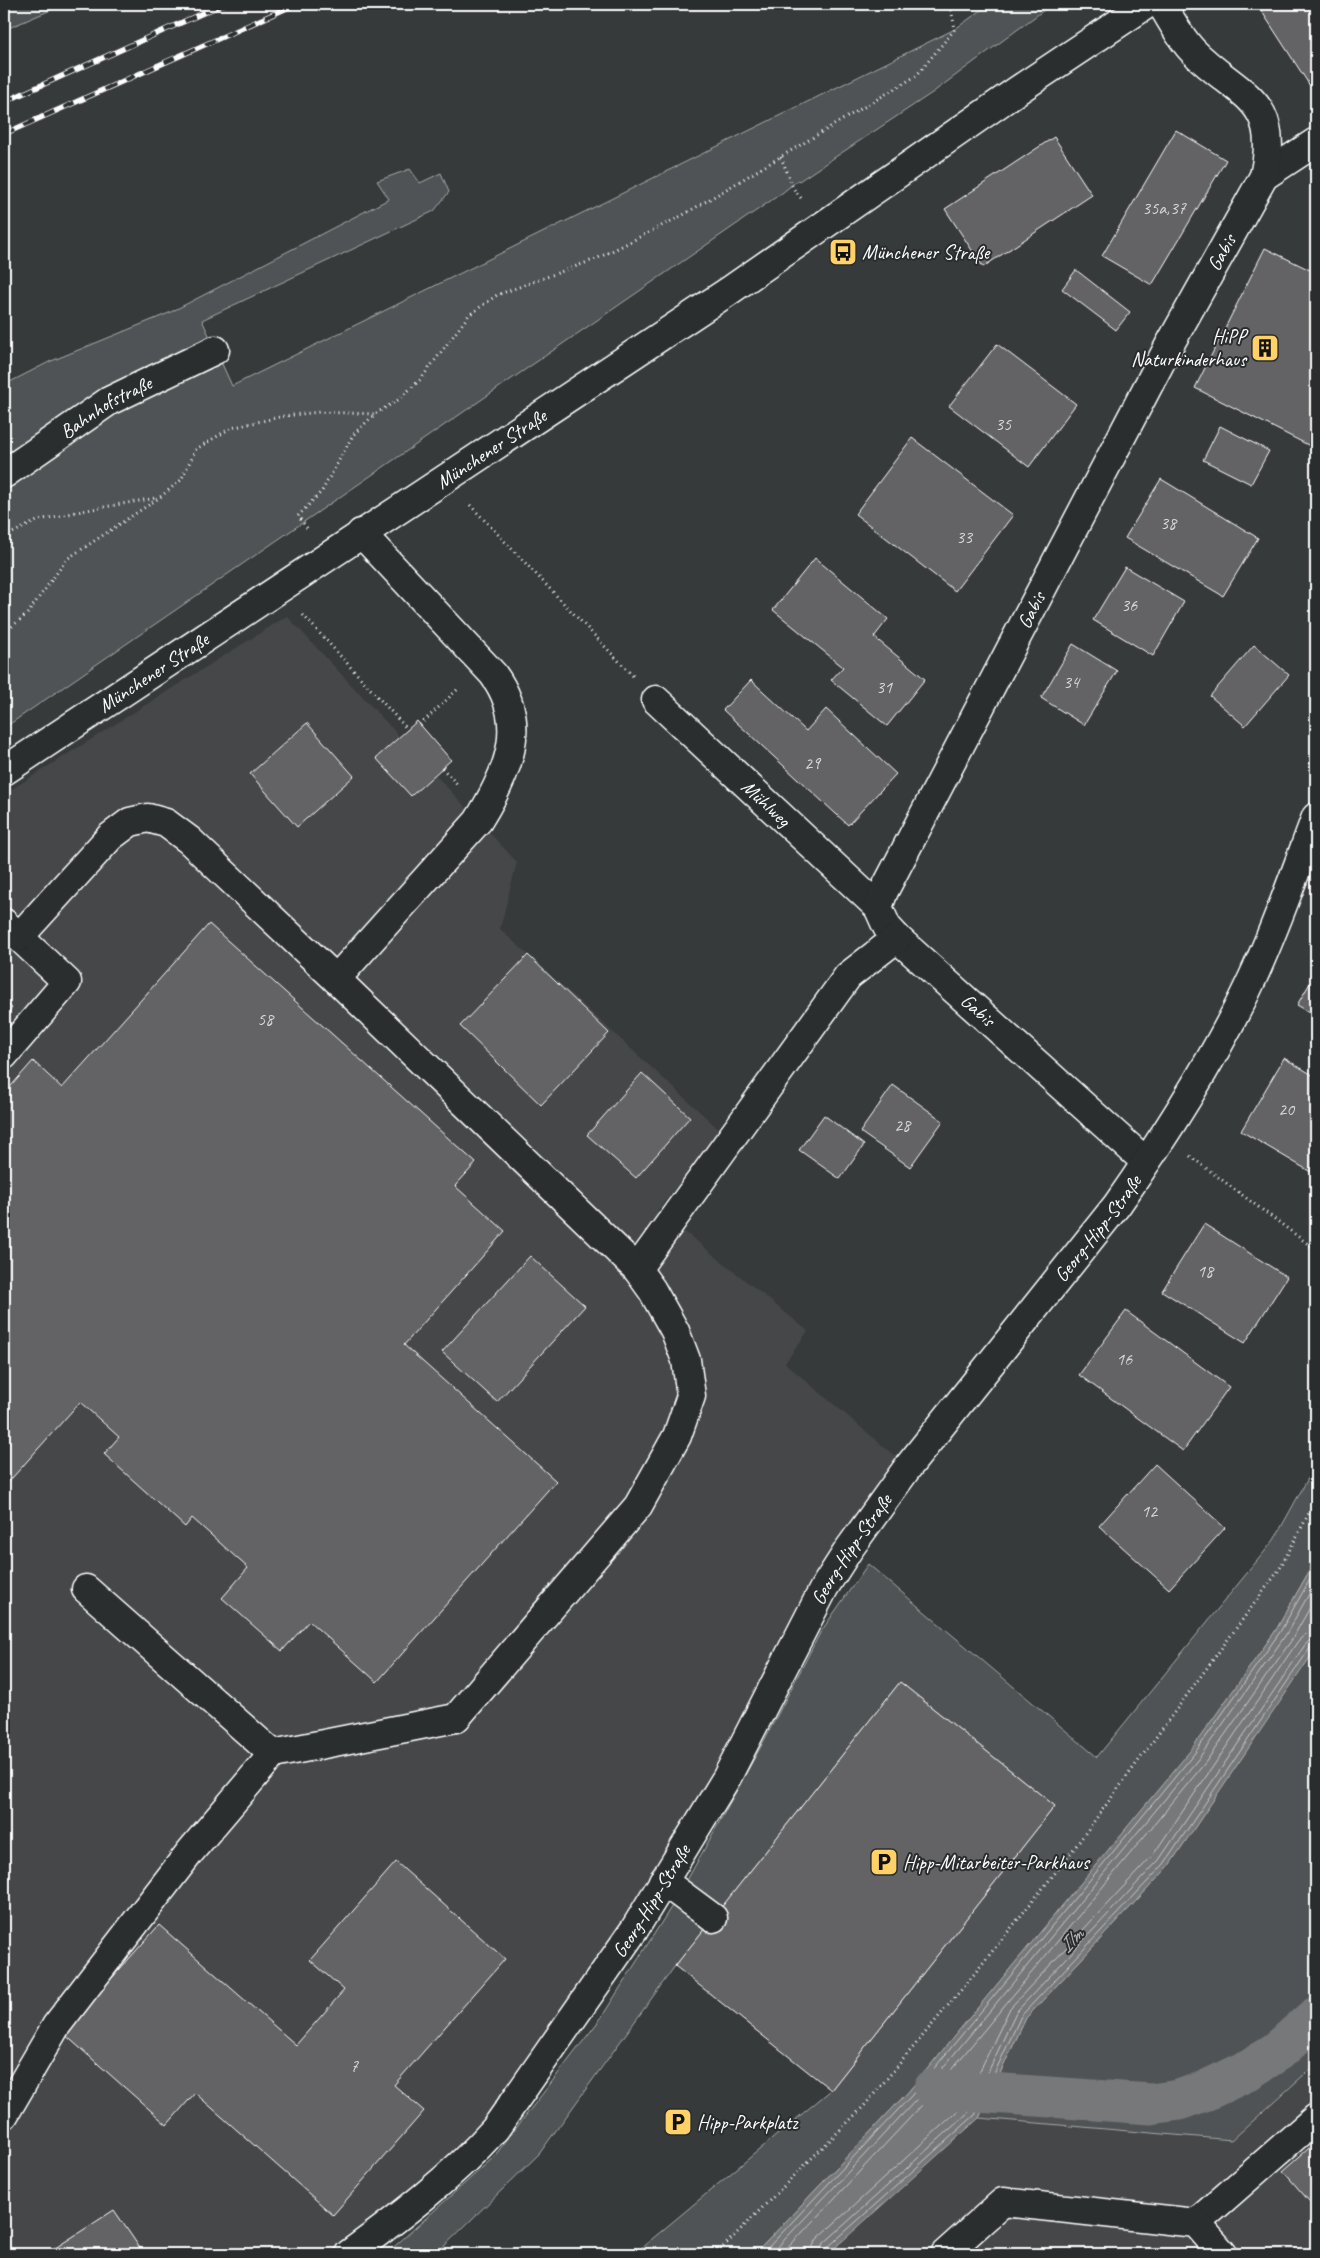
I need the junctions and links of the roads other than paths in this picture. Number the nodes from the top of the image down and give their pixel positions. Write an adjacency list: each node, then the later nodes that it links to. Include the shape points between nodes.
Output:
1 (1147, 4): 7 (street, Münchener Straße, via 736,285)
2 (1161, 4): 4 (street, Gabis, via 1193,51 1238,86 1258,109 1268,136)
3 (1316, 142): 4 (street)
4 (1264, 176): 11 (street, Gabis, via 1170,344)
5 (215, 350): 6 (street, Bahnhofstraße, via 109,401)
6 (4, 474)
7 (361, 533): 9 (street, Münchener Straße); 14 (street, via 502,687 510,702 514,730 508,762 495,794 478,821)
8 (656, 700): 11 (street, Mühlweg)
9 (4, 771)
10 (1316, 817): 16 (street, Georg-Hipp-Straße, via 1254,975 1205,1069)
11 (878, 907): 13 (street, Gabis, via 887,927)
12 (12, 930): 14 (street, via 110,837 130,822 148,818 166,823 189,840); 15 (street, via 67,982)
13 (897, 938): 16 (street, Gabis); 17 (street, via 848,976)
14 (336, 979): 17 (street)
15 (4, 1055)
16 (1146, 1162): 20 (street, Georg-Hipp-Straße, via 1117,1205 908,1467 849,1549 824,1588 727,1777)
17 (637, 1269): 19 (street, via 675,1331 686,1360 691,1396 676,1436 638,1506 456,1718)
18 (86, 1589): 19 (street)
19 (273, 1754): 22 (street, via 190,1852 56,2026)
20 (663, 1881): 21 (street); 25 (street, Georg-Hipp-Straße, via 634,1930 495,2129 450,2174)
21 (713, 1918)
22 (4, 2115)
23 (1316, 2118): 24 (street)
24 (1196, 2224): 26 (street, via 1003,2202); 27 (street)
25 (349, 2254)
26 (945, 2254)
27 (1223, 2254)

